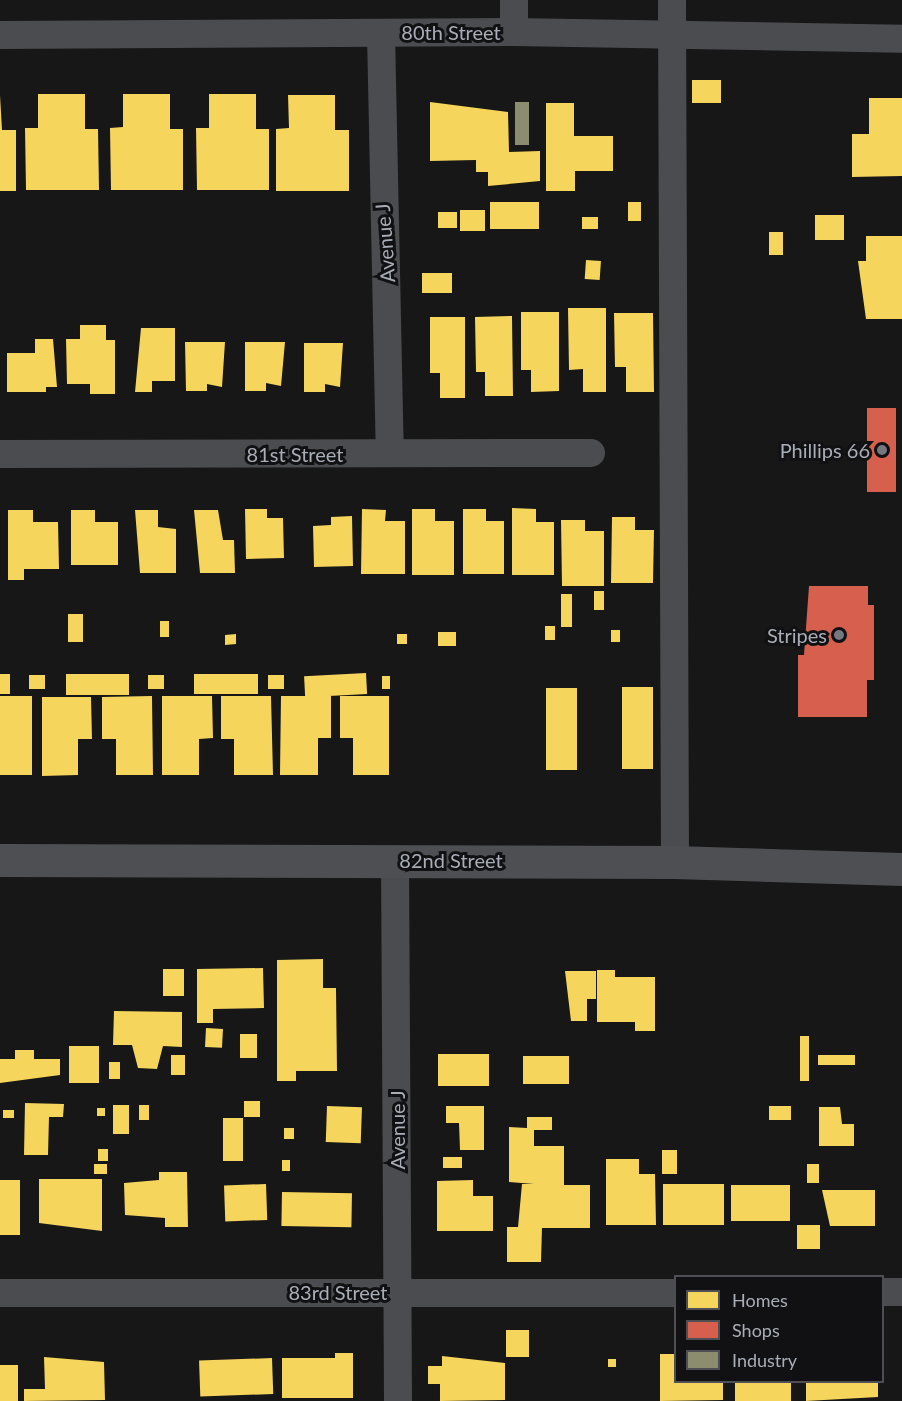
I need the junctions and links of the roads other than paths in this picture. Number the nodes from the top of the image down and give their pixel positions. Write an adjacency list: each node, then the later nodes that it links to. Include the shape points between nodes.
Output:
1 (514, 0): 3 (street)
2 (672, 0): 6 (street)
3 (514, 32): 4 (street, 80th Street); 6 (street, 80th Street)
4 (381, 33): 5 (street, 80th Street); 8 (street, Avenue J)
5 (0, 35)
6 (672, 35): 7 (street, 80th Street); 13 (street)
7 (902, 39)
8 (390, 453): 9 (street, 81st Street); 10 (street, 81st Street)
9 (591, 453)
10 (0, 454)
11 (0, 860): 12 (main road, 82nd Street)
12 (395, 860): 13 (main road, 82nd Street); 18 (street, Avenue J)
13 (675, 862): 14 (main road, 82nd Street)
14 (902, 869)
15 (884, 1292): 16 (street)
16 (902, 1292)
17 (0, 1293): 18 (street, 83rd Street)
18 (398, 1293): 19 (street, 83rd Street); 20 (street, Avenue J)
19 (674, 1293)
20 (398, 1401)

